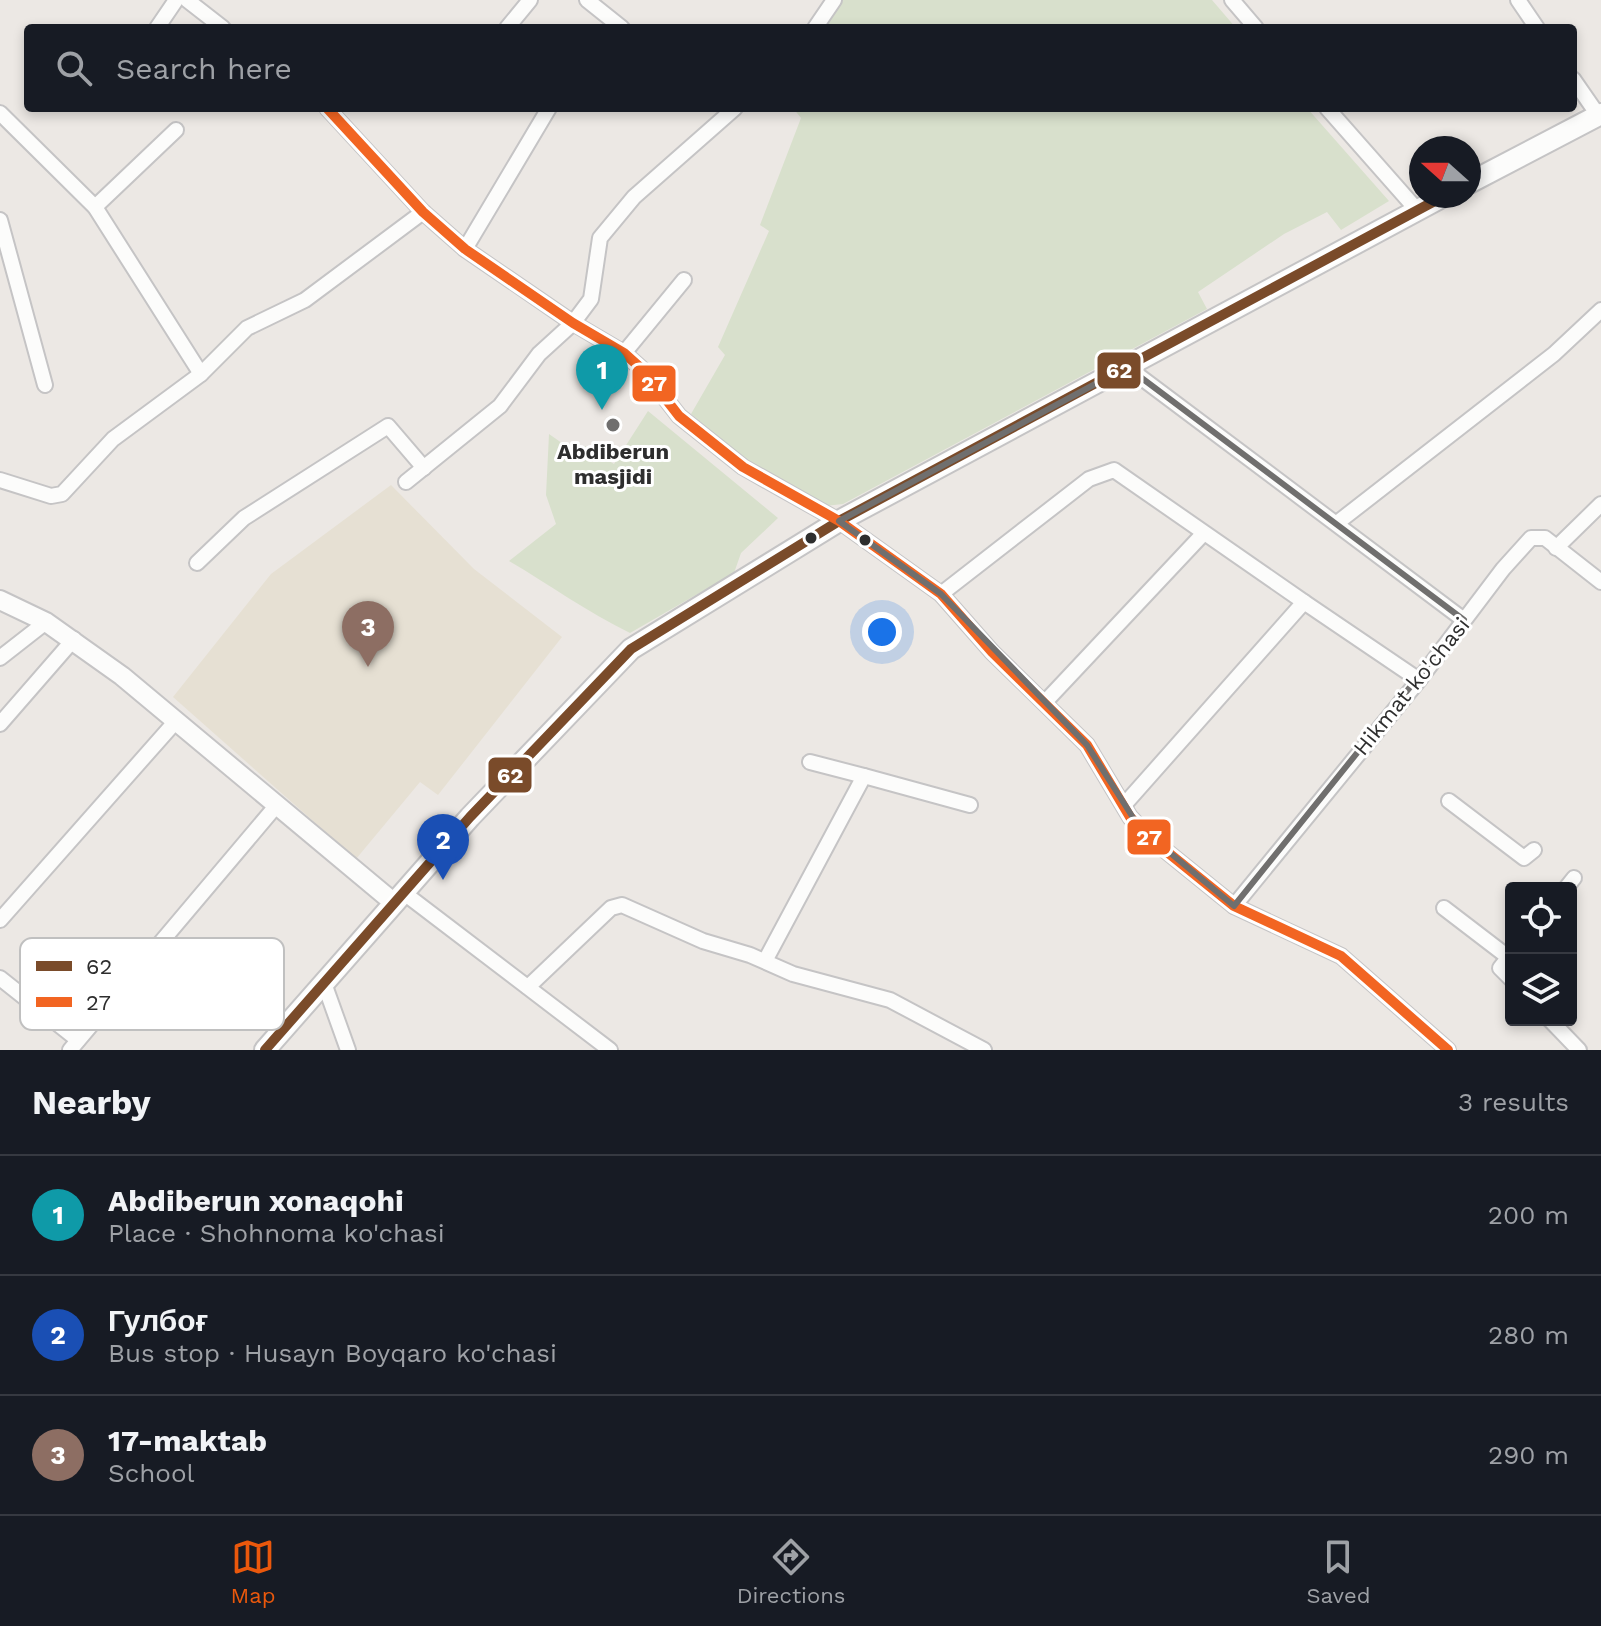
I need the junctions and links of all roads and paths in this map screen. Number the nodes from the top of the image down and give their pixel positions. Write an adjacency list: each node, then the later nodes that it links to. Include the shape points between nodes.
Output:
1 (176, 0): 8 (street)
2 (187, 0): 9 (street)
3 (530, 0): 10 (street)
4 (587, 0): 11 (street)
5 (834, 0): 12 (street)
6 (1232, 0): 13 (street)
7 (1518, 0): 14 (street)
8 (160, 24)
9 (218, 24)
10 (510, 24)
11 (617, 24)
12 (818, 24)
13 (1253, 24)
14 (1534, 24)
15 (1577, 84): 21 (street)
16 (331, 112): 27 (street)
17 (547, 112): 29 (street)
18 (727, 112): 32 (street, via 634,197 600,238 591,299)
19 (1331, 112): 26 (street)
20 (0, 113): 24 (street)
21 (1600, 114): 23 (main road)
22 (176, 130): 24 (street)
23 (1481, 177)
24 (95, 207): 35 (street)
25 (1421, 208): 26 (main road)
26 (1417, 210): 34 (main road)
27 (423, 212): 29 (street); 35 (street, via 305,300 247,328)
28 (0, 220): 36 (street)
29 (465, 249): 32 (street)
30 (684, 280): 33 (street)
31 (1601, 310): 42 (street, via 1554,354)
32 (573, 323): 33 (street); 37 (street, via 539,354 500,406)
33 (624, 353): 41 (street, via 679,416 743,467)
34 (1127, 367): 41 (main road); 42 (street)
35 (201, 374): 38 (street, via 113,439 62,494 51,496)
36 (45, 385)
37 (424, 468): 39 (street); 45 (street, via 388,426 244,518)
38 (0, 480)
39 (406, 482)
40 (1601, 504): 44 (street)
41 (839, 521): 47 (street); 65 (main road, via 631,649)
42 (1337, 523): 50 (street)
43 (1203, 534): 47 (street, via 1114,470 1089,479); 49 (street); 55 (street)
44 (1556, 548): 46 (street); 50 (street, Hikmat ko'chasi, via 1545,538 1531,538)
45 (197, 563)
46 (1601, 582)
47 (941, 594): 55 (street, via 992,652)
48 (0, 600): 51 (street)
49 (1304, 602): 54 (street); 62 (street)
50 (1464, 620): 54 (street, Hikmat ko'chasi)
51 (46, 622): 52 (street); 53 (street)
52 (74, 639): 56 (street); 57 (street)
53 (0, 658)
54 (1419, 680): 66 (street, Hikmat ko'chasi)
55 (1046, 701): 62 (street, via 1087,745)
56 (176, 721): 63 (street); 68 (street)
57 (0, 724)
58 (810, 762): 59 (street)
59 (864, 776): 61 (street); 71 (street)
60 (1449, 801): 64 (street, via 1524,858)
61 (970, 805)
62 (1124, 805): 66 (street, via 1139,827)
63 (276, 806): 65 (street); 69 (street)
64 (1534, 850)
65 (398, 897): 73 (main road); 74 (street)
66 (1234, 906): 85 (street, via 1341,956)
67 (1444, 908): 70 (street)
68 (0, 920)
69 (164, 938)
70 (1507, 954)
71 (765, 961): 74 (street, via 622,905 611,908); 84 (street, via 793,974 890,1000)
72 (0, 978): 75 (street)
73 (324, 983): 77 (main road); 82 (street)
74 (528, 987): 83 (street)
75 (20, 996)
76 (1556, 1026): 86 (street)
77 (284, 1028)
78 (57, 1030): 80 (street)
79 (283, 1030): 81 (main road)
80 (74, 1045)
81 (265, 1050)
82 (348, 1050)
83 (610, 1050)
84 (984, 1050)
85 (1448, 1050)
86 (1579, 1050)

